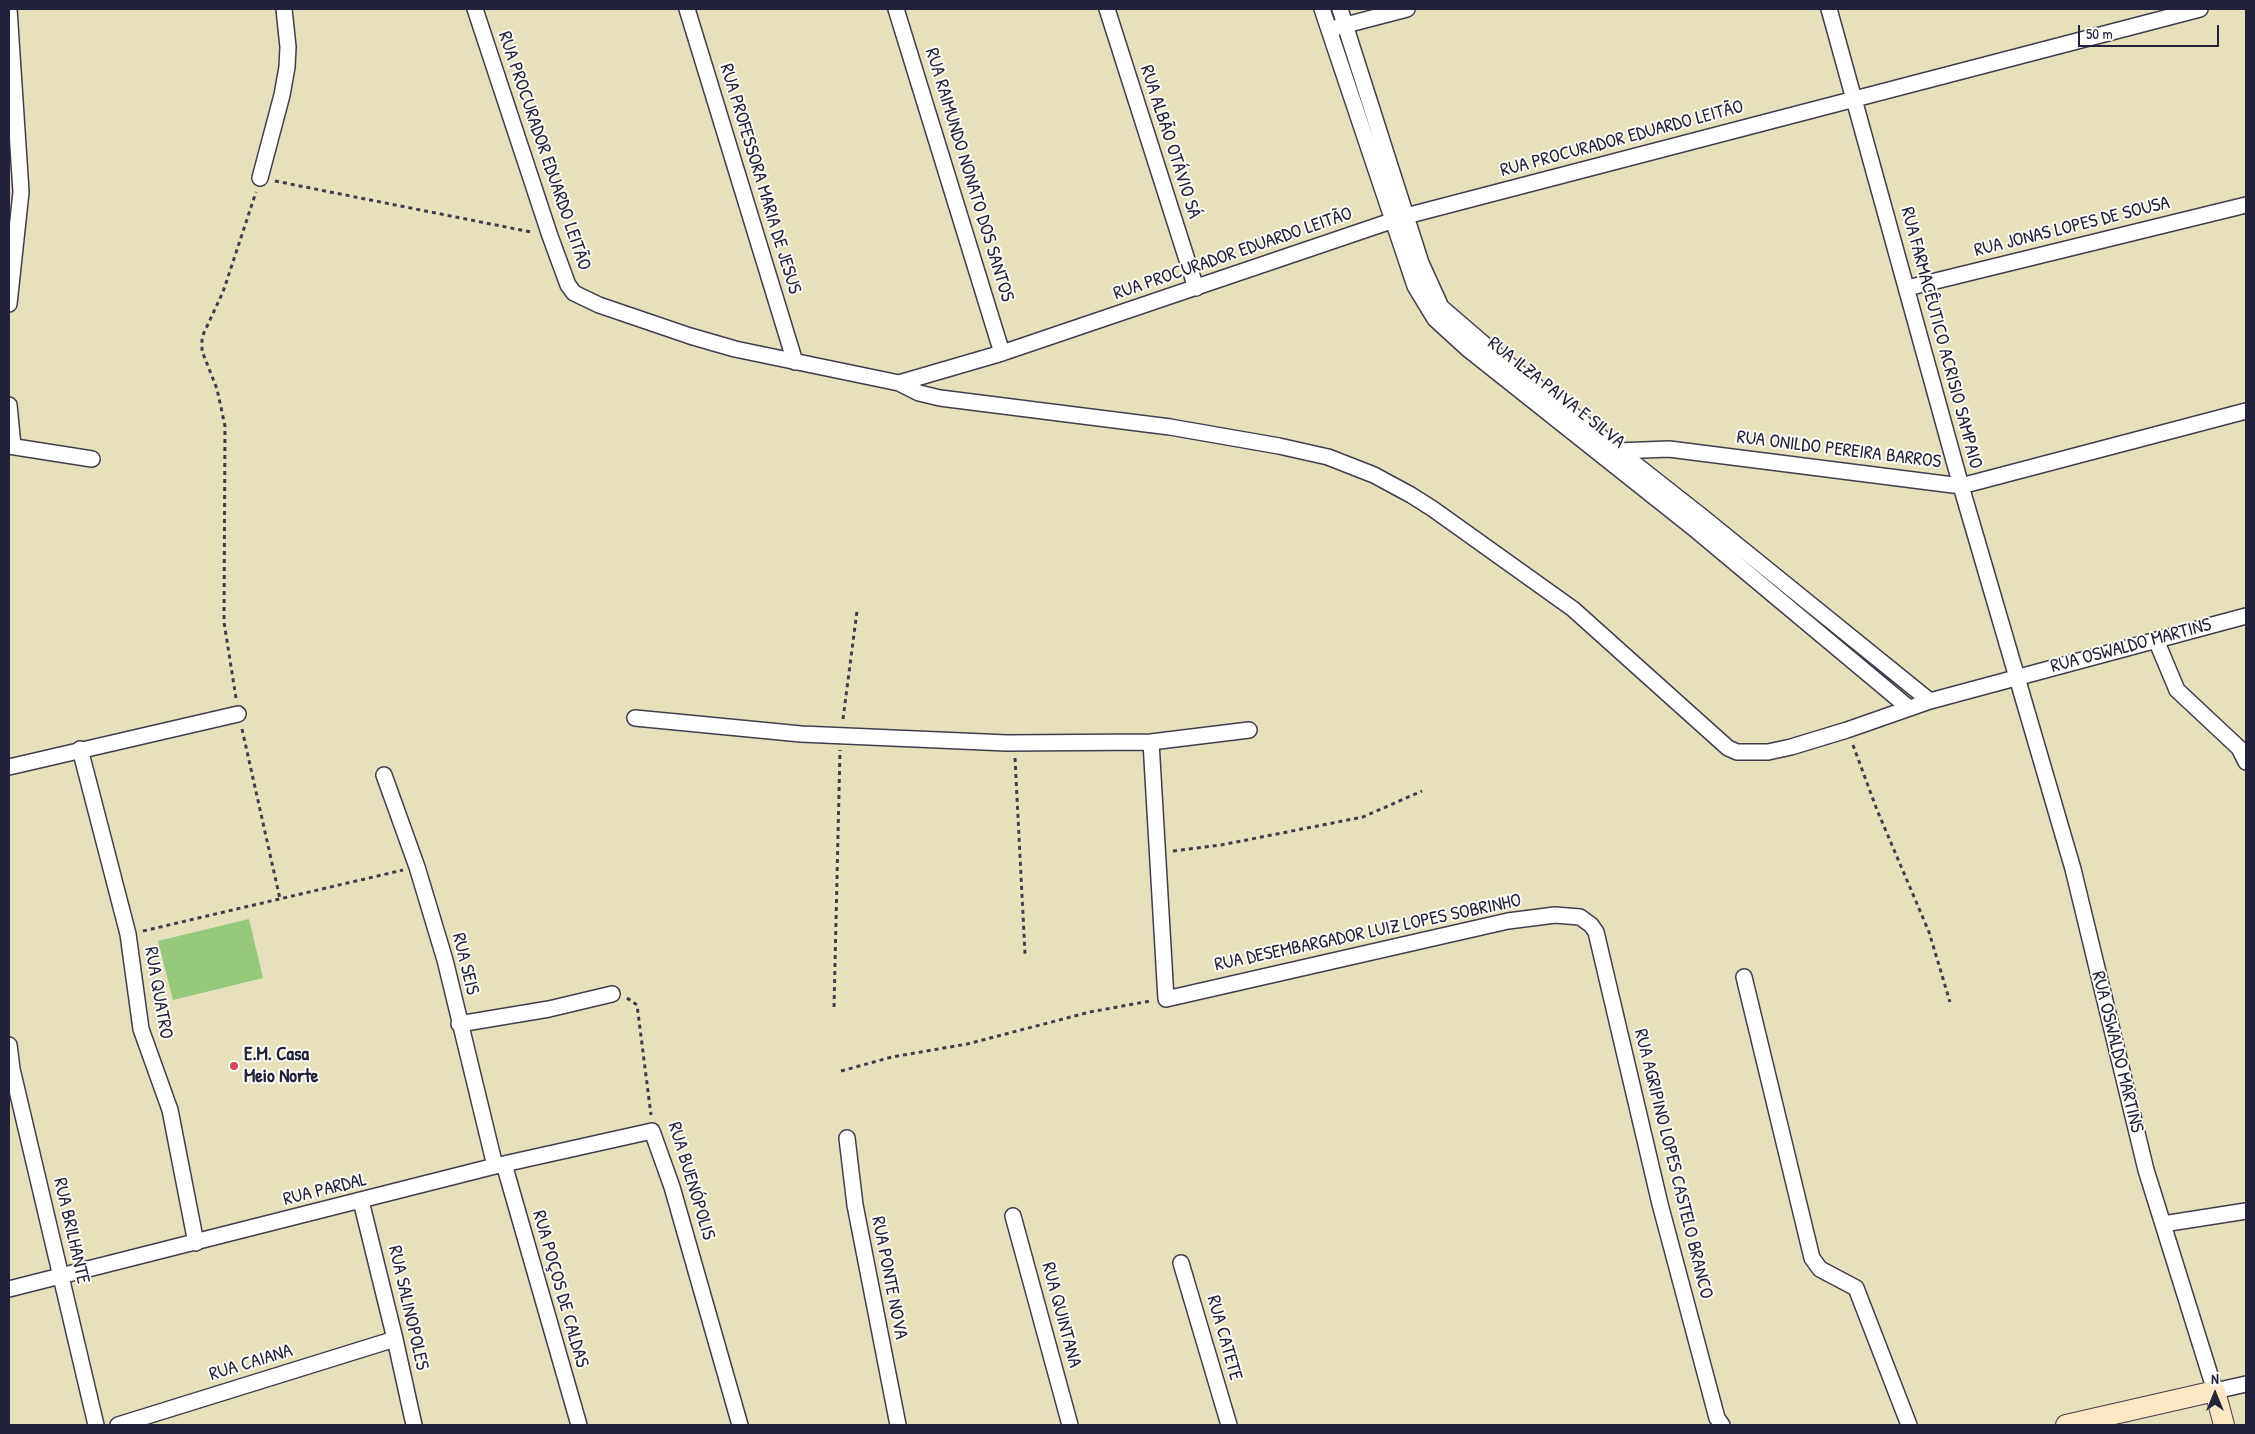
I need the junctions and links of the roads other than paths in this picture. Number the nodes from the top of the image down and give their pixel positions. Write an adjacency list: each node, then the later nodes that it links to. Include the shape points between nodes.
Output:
1 (9, 9): 20 (street, via 21,192)
2 (284, 9): 15 (street, via 287,66)
3 (475, 9): 22 (street, RUA PROCURADOR EDUARDO LEITÃO, via 568,285 581,298 690,336)
4 (687, 9): 22 (street, RUA PROFESSORA MARIA DE JESUS)
5 (896, 9): 21 (street, RUA RAIMUNDO NONATO DOS SANTOS)
6 (1107, 9): 18 (street, RUA ALBÃO OTÁVIO SÁ)
7 (1322, 9): 13 (street, RUA ILZA PAIVA E SILVA)
8 (1340, 9): 12 (street, RUA ILZA PAIVA E SILVA)
9 (1407, 9): 12 (street)
10 (1829, 9): 14 (street, RUA FARMACÊUTICO ACRISIO SAMPAIO)
11 (2200, 9): 14 (street, RUA PROCURADOR EDUARDO LEITÃO)
12 (1345, 24): 13 (street); 17 (street, RUA ILZA PAIVA E SILVA)
13 (1329, 31): 17 (street, RUA ILZA PAIVA E SILVA)
14 (1854, 99): 17 (street, RUA PROCURADOR EDUARDO LEITÃO); 19 (street, RUA FARMACÊUTICO ACRISIO SAMPAIO)
15 (260, 178)
16 (2246, 205): 19 (street, RUA JONAS LOPES DE SOUSA)
17 (1399, 218): 18 (street, RUA PROCURADOR EDUARDO LEITÃO); 27 (street, RUA ILZA PAIVA E SILVA, via 1441,307); 28 (street, RUA ILZA PAIVA E SILVA, via 1415,286 1435,319 1461,344)
18 (1196, 288): 21 (street, RUA PROCURADOR EDUARDO LEITÃO)
19 (1907, 288): 30 (street, RUA FARMACÊUTICO ACRISIO SAMPAIO)
20 (9, 304)
21 (1002, 353): 23 (street, RUA PROCURADOR EDUARDO LEITÃO)
22 (795, 362): 23 (street, RUA PROCURADOR EDUARDO LEITÃO)
23 (899, 383): 35 (street, RUA OSWALDO MARTINS, via 919,394 940,398 1170,427 1328,457 1374,475 1412,495 1573,609 1733,751 1768,752 1847,730)
24 (9, 405): 26 (street)
25 (2246, 411): 30 (street, RUA ONILDO PEREIRA BARROS)
26 (11, 446): 29 (street)
27 (1620, 451): 28 (street, RUA ONILDO PEREIRA BARROS); 30 (street, RUA ONILDO PEREIRA BARROS, via 1669,450); 34 (street, RUA ILZA PAIVA E SILVA)
28 (1598, 452): 35 (street, RUA ILZA PAIVA E SILVA)
29 (92, 459)
30 (1961, 486): 33 (street, RUA FARMACÊUTICO ACRISIO SAMPAIO)
31 (2246, 616): 32 (street, RUA OSWALDO MARTINS)
32 (2156, 640): 33 (street, RUA OSWALDO MARTINS); 41 (street, via 2177,690 2239,748)
33 (2016, 677): 34 (street, RUA OSWALDO MARTINS); 55 (street, RUA OSWALDO MARTINS, via 2073,870 2146,1170)
34 (1930, 701): 35 (street, RUA OSWALDO MARTINS)
35 (1909, 708)
36 (238, 714): 40 (street)
37 (635, 718): 39 (street, via 841,736 1014,743)
38 (1249, 730): 39 (street)
39 (1151, 742): 44 (street, RUA DESEMBARGADOR LUIZ LOPES SOBRINHO, via 1166,999 1508,921 1555,915)
40 (80, 749): 42 (street); 56 (street, RUA QUATRO, via 128,934 140,1029 170,1110)
41 (2246, 762)
42 (9, 767)
43 (384, 775): 47 (street, RUA SEIS, via 417,867 445,960)
44 (1580, 917): 72 (street, RUA AGRIPINO LOPES CASTELO BRANCO, via 1596,932 1660,1204 1717,1418)
45 (1744, 977): 73 (street, via 1812,1258 1820,1269 1856,1288)
46 (612, 994): 47 (street, via 549,1010)
47 (459, 1024): 51 (street, RUA SEIS)
48 (9, 1045): 58 (street, RUA BRILHANTE)
49 (652, 1131): 51 (street, RUA PARDAL); 68 (street, RUA BUENÓPOLIS, via 685,1229)
50 (847, 1138): 69 (street, RUA PONTE NOVA, via 861,1242)
51 (499, 1165): 52 (street, RUA PARDAL); 67 (street, RUA POÇOS DE CALDAS)
52 (361, 1201): 56 (street, RUA PARDAL); 60 (street, RUA SALINOPOLES)
53 (2246, 1211): 55 (street)
54 (1013, 1216): 70 (street, RUA QUINTANA)
55 (2163, 1224): 62 (street, RUA OSWALDO MARTINS)
56 (196, 1243): 58 (street, RUA PARDAL)
57 (1181, 1263): 71 (street, RUA CATETE)
58 (60, 1276): 59 (street, RUA PARDAL); 64 (street, RUA BRILHANTE)
59 (9, 1289)
60 (395, 1339): 65 (street, RUA CAIANA); 66 (street, RUA SALINOPOLES)
61 (2246, 1384): 62 (street)
62 (2215, 1390): 63 (street); 75 (street, RUA OSWALDO MARTINS)
63 (2123, 1419): 74 (street)
64 (96, 1425)
65 (118, 1425)
66 (414, 1425)
67 (579, 1425)
68 (740, 1425)
69 (898, 1425)
70 (1070, 1425)
71 (1229, 1425)
72 (1722, 1425)
73 (1909, 1425)
74 (2066, 1425)
75 (2224, 1425)

